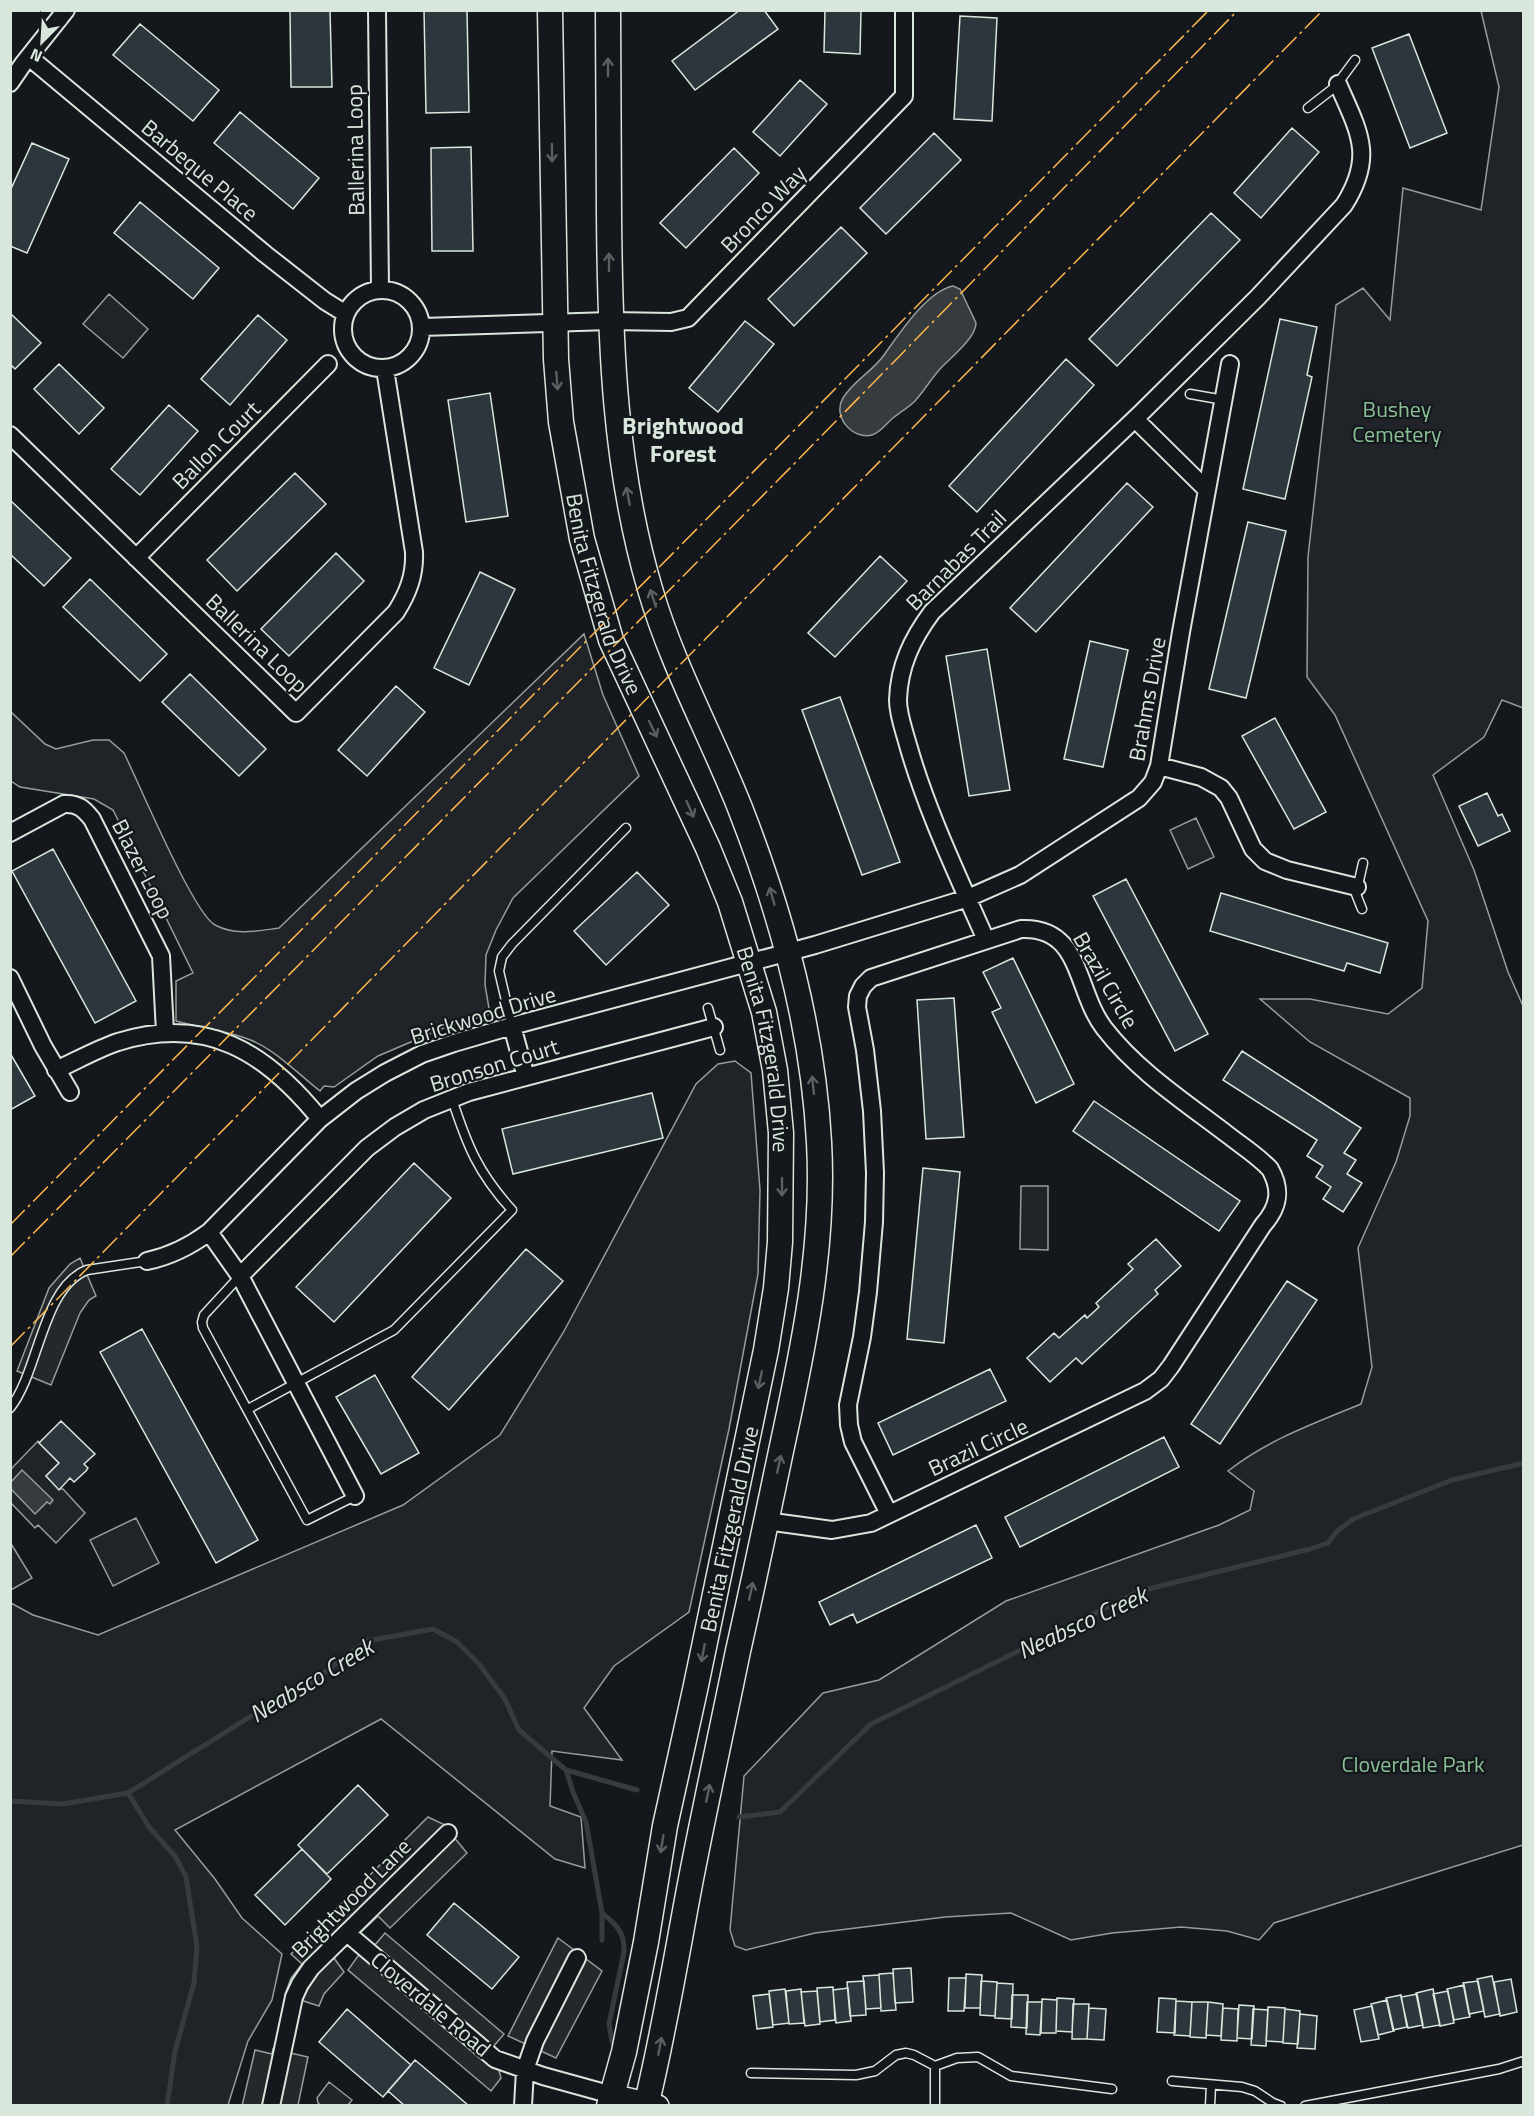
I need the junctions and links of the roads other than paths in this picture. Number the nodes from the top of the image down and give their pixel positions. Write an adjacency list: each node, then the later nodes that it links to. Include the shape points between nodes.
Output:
1 (66, 10): 6 (street)
2 (377, 10): 11 (street, Ballerina Loop)
3 (550, 10): 14 (main road, Benita Fitzgerald Drive, one-way to 14)
4 (608, 10): 13 (main road, Benita Fitzgerald Drive, one-way to 4)
5 (904, 10): 13 (street, Bronco Way, via 904,96 688,318 671,322)
6 (28, 57): 8 (street); 12 (street, Barbeque Place, via 265,254)
7 (1355, 60): 9 (lane)
8 (10, 83)
9 (1338, 84): 10 (lane); 21 (street, Barnabas Trail, via 1360,135 1361,164 1344,205)
10 (1308, 108)
11 (380, 290): 12 (street, via 359,297); 15 (street, via 392,291 410,301)
12 (346, 314): 18 (street, via 343,336 354,357 363,364)
13 (610, 321): 14 (street, Bronco Way); 33 (main road, Benita Fitzgerald Drive, one-way to 13, via 739,804 651,594 625,478)
14 (555, 323): 15 (street); 34 (main road, Benita Fitzgerald Drive, one-way to 34, via 561,422 582,539 611,640 708,848)
15 (422, 327): 18 (street, via 416,350 397,366)
16 (328, 364): 24 (street, Ballon Court)
17 (1230, 364): 20 (street, Brahms Drive)
18 (386, 369): 24 (street, Ballerina Loop, via 414,552 413,574 396,612 296,713)
19 (1190, 394): 20 (lane)
20 (1224, 400): 23 (street, Brahms Drive)
21 (1135, 419): 23 (street); 30 (street, Barnabas Trail, via 932,612 907,653 900,677 899,711 927,803)
22 (10, 435): 24 (street, Ballerina Loop)
23 (1207, 490): 25 (street, Brahms Drive)
24 (136, 558)
25 (1159, 766): 29 (street, via 1202,777 1221,788 1253,849 1265,861); 30 (street, Brahms Drive, via 1154,782 1128,807 1020,874)
26 (626, 828): 37 (lane, via 502,957 499,971)
27 (10, 832): 39 (street, Blazer Loop, via 64,804 80,806 93,819 161,956)
28 (1363, 863): 29 (lane)
29 (1357, 887): 31 (lane, via 1356,897)
30 (968, 898): 32 (street, Barnabas Trail); 33 (street, Brahms Drive)
31 (1362, 909)
32 (986, 940): 53 (street, Brazil Circle, via 871,978 858,996 872,1111 874,1192 868,1292 848,1405 849,1425 853,1442); 53 (street, Brazil Circle, via 1035,928 1060,940 1102,1025 1115,1041 1169,1090 1265,1163 1276,1178 1277,1202 1161,1379 1125,1401)
33 (789, 952): 34 (street, Brickwood Drive); 54 (main road, Benita Fitzgerald Drive, one-way to 33, via 796,1381 819,1235 819,1143 812,1071)
34 (750, 963): 37 (street, Brickwood Drive); 65 (main road, Benita Fitzgerald Drive, one-way to 65, via 775,1070 781,1133 776,1288 664,1826 629,2030)
35 (10, 978): 41 (street)
36 (708, 1008): 38 (lane)
37 (512, 1026): 42 (street); 45 (street, Brickwood Drive, via 422,1054 356,1091)
38 (714, 1027): 40 (lane); 42 (street, Bronson Court)
39 (165, 1032): 41 (street, via 117,1042); 45 (street, via 210,1037 254,1057 279,1074)
40 (720, 1050)
41 (56, 1070): 43 (street)
42 (526, 1077): 44 (street, Bronson Court)
43 (70, 1092)
44 (452, 1098): 48 (street, Bronson Court, via 395,1127 367,1148); 49 (lane, via 473,1158 512,1210 394,1330)
45 (320, 1119): 46 (street, Brickwood Drive)
46 (208, 1232): 47 (street, Brickwood Drive, via 169,1257); 48 (street)
47 (147, 1261): 50 (lane, via 87,1270 62,1291 24,1387)
48 (240, 1276): 49 (street); 51 (lane, via 202,1322)
49 (296, 1383): 51 (lane); 52 (street)
50 (10, 1408)
51 (248, 1409): 52 (lane, via 307,1520)
52 (355, 1496)
53 (889, 1514): 54 (street, Brazil Circle, via 871,1523 832,1530)
54 (766, 1521): 66 (main road, Benita Fitzgerald Drive, one-way to 54, via 703,1817)
55 (448, 1833): 56 (street, Brightwood Lane)
56 (347, 1932): 60 (street, Cloverdale Road, via 491,2056); 67 (street, Brightwood Lane, via 311,1968 297,1990)
57 (577, 1958): 60 (street, via 534,2041)
58 (1524, 2061): 72 (lane)
59 (935, 2066): 61 (lane, via 906,2053 896,2055 875,2071 856,2075); 64 (lane, via 957,2058 978,2057 1011,2076); 69 (lane)
60 (525, 2070): 65 (street, Cloverdale Road); 68 (street)
61 (752, 2073)
62 (1172, 2081): 63 (lane)
63 (1211, 2085): 70 (lane); 71 (lane, via 1242,2087)
64 (1112, 2089)
65 (611, 2100): 66 (street, Cloverdale Road)
66 (650, 2105)
67 (271, 2106)
68 (523, 2106)
69 (935, 2106)
70 (1210, 2106)
71 (1281, 2106)
72 (1305, 2106)

